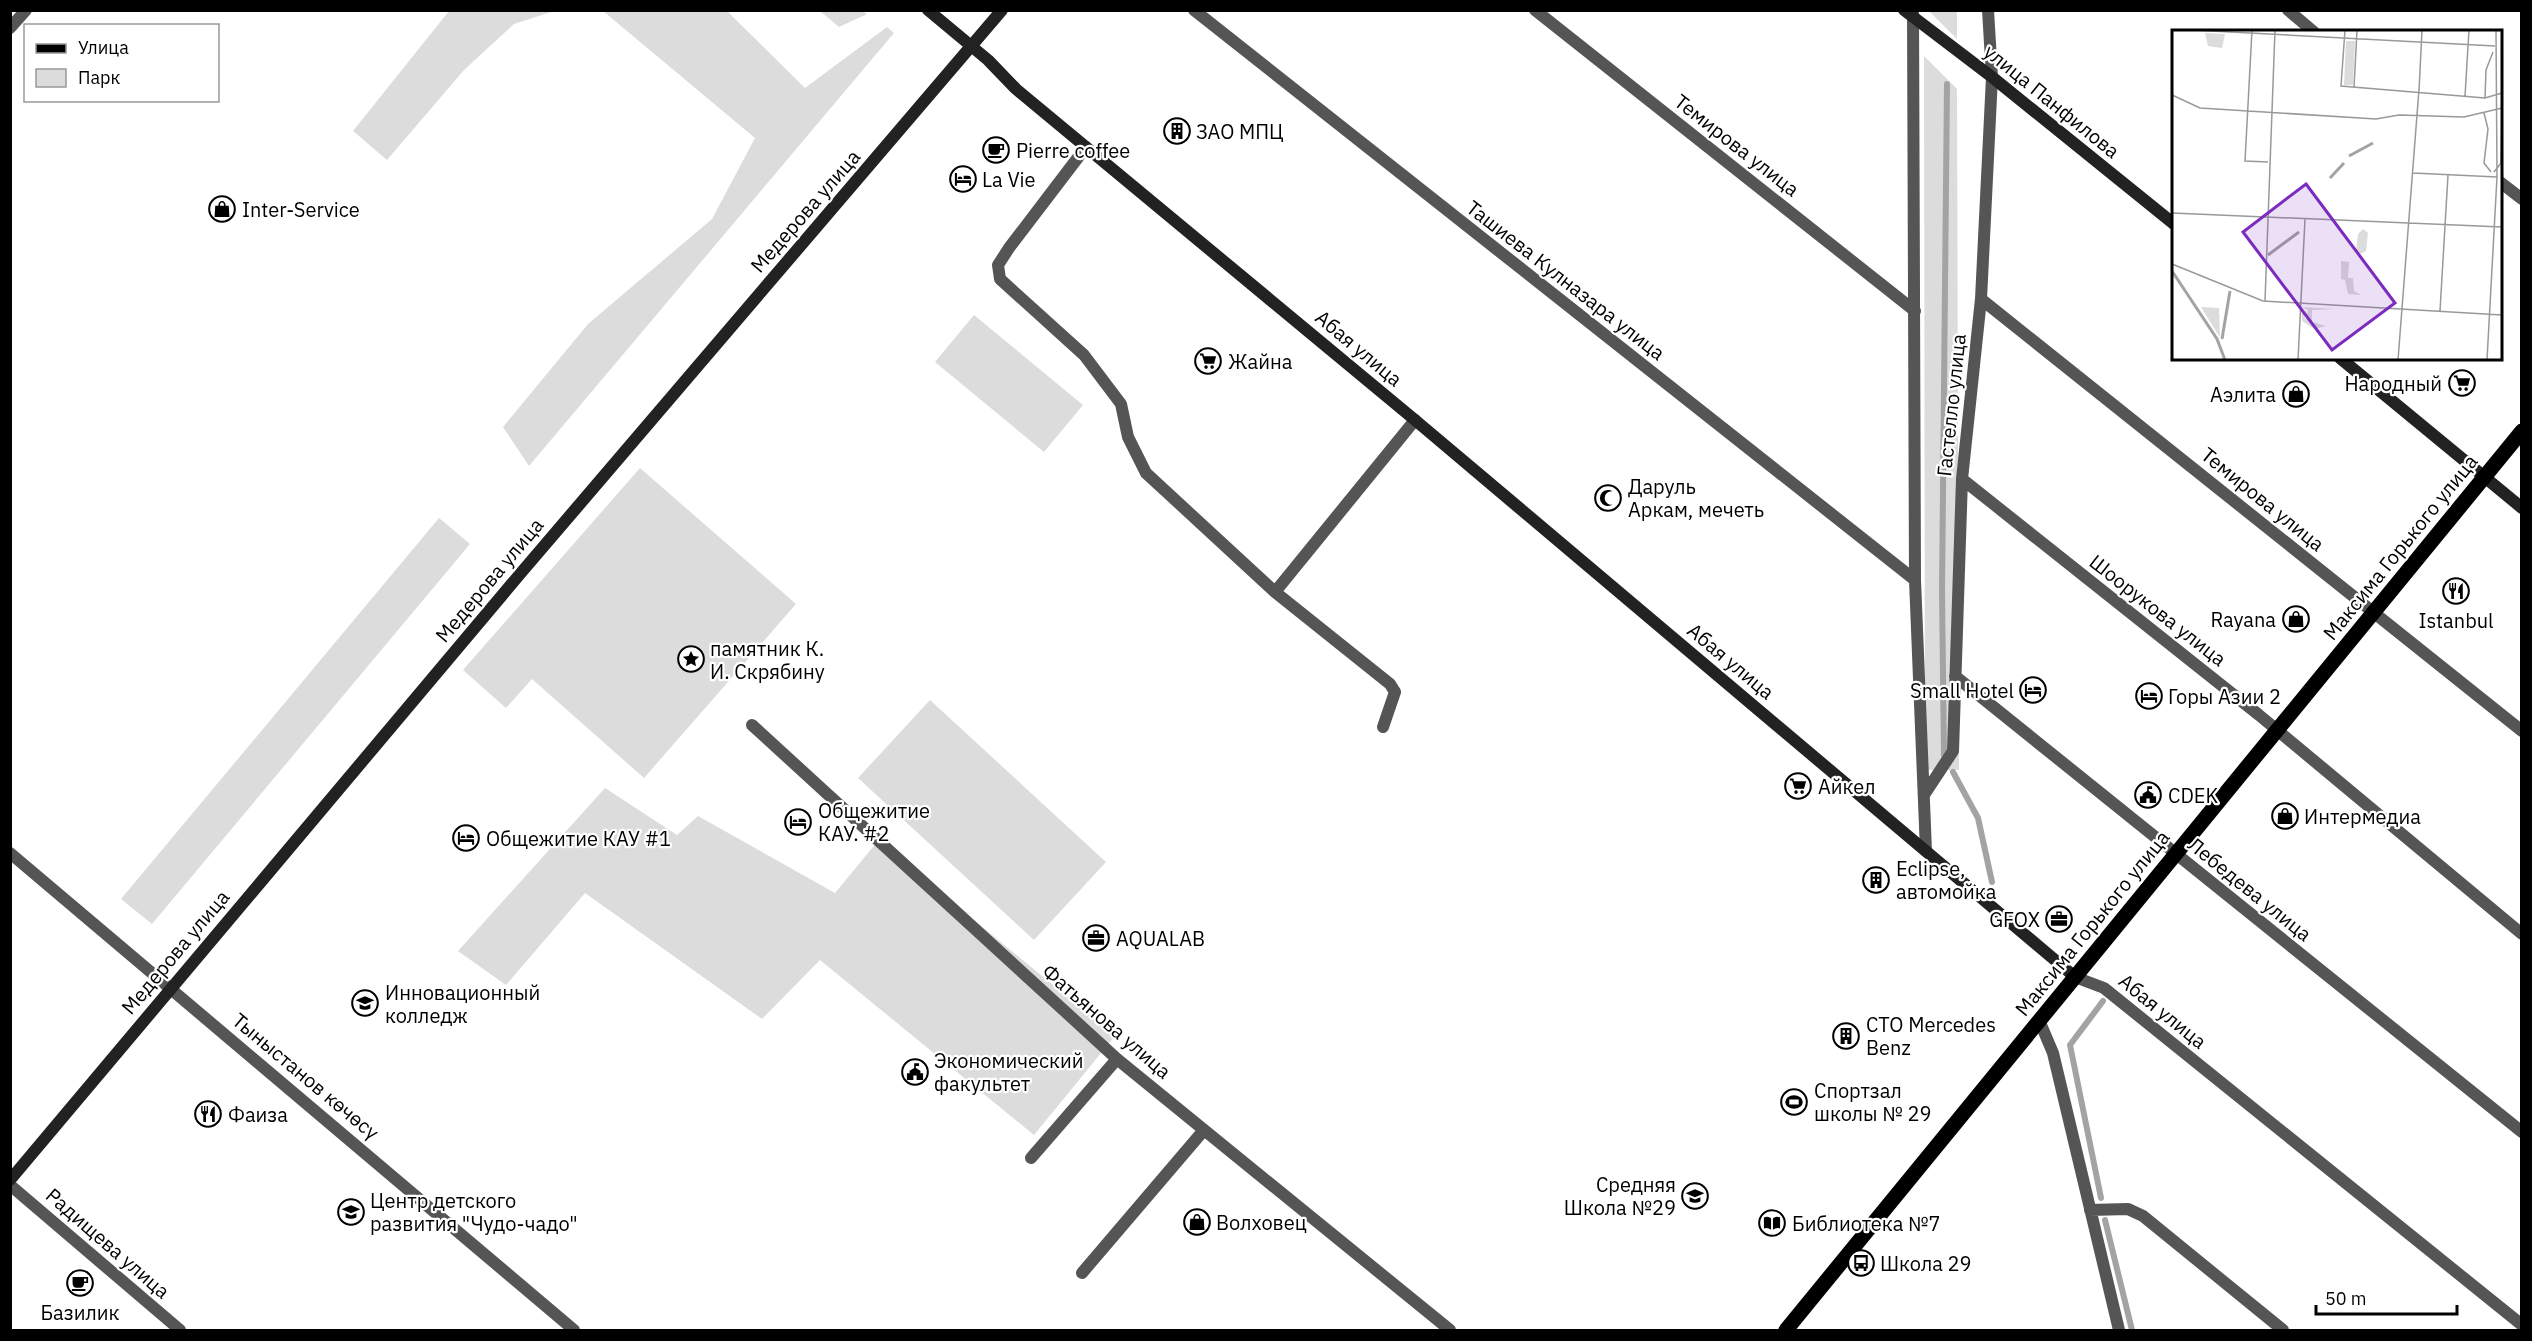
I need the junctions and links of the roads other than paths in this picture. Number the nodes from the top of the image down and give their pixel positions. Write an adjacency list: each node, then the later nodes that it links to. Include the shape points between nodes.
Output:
1 (26, 10): 9 (street)
2 (928, 10): 11 (street, Абая улица)
3 (1002, 10): 11 (street, Медерова улица)
4 (1194, 10): 25 (street, Ташиева Кулназара улица)
5 (1535, 10): 18 (street, Темирова улица)
6 (1988, 10): 12 (street, Гастелло улица)
7 (2288, 10): 10 (street)
8 (1910, 13): 12 (street, улица Панфилова); 18 (street, Гастелло улица)
9 (10, 28)
10 (2312, 30)
11 (972, 46): 13 (street, Абая улица, via 1016,89); 39 (street, Медерова улица)
12 (1992, 77): 16 (street, улица Панфилова); 17 (street, Гастелло улица)
13 (1086, 147): 20 (street, Абая улица); 26 (street, via 1009,248 998,265 1000,279 1084,355 1121,404 1128,437 1146,473)
14 (2502, 184): 15 (street)
15 (2522, 199)
16 (2172, 222)
17 (1980, 299): 23 (street, Гастелло улица); 27 (street, Темирова улица)
18 (1914, 311): 25 (street, Гастелло улица)
19 (2342, 360): 22 (street)
20 (1414, 420): 26 (street); 34 (street, Абая улица)
21 (2522, 431): 22 (main road, Максима Горького улица)
22 (2483, 477): 24 (street); 27 (main road, Максима Горького улица)
23 (1962, 479): 28 (street, Гастелло улица); 31 (street, Шоорукова улица)
24 (2522, 508)
25 (1915, 580): 33 (street, Гастелло улица)
26 (1275, 592): 30 (street, via 1390,684 1395,692)
27 (2374, 612): 31 (main road, Максима Горького улица); 32 (street, Темирова улица)
28 (1955, 676): 33 (street, Гастелло улица, via 1953,751); 36 (street, Лебедева улица)
29 (752, 725): 41 (street, Фатьянова улица)
30 (1383, 727)
31 (2277, 730): 36 (main road, Максима Горького улица); 37 (street, Шоорукова улица)
32 (2522, 731)
33 (1924, 795): 34 (street, Гастелло улица)
34 (1926, 852): 38 (street, Абая улица)
35 (10, 853): 39 (street, Тыныстанов көчөсү)
36 (2176, 853): 38 (main road, Максима Горького улица); 43 (street, Лебедева улица)
37 (2522, 934)
38 (2075, 976): 40 (main road, Максима Горького улица); 49 (street, Абая улица, via 2104,988)
39 (171, 987): 45 (street, Медерова улица); 52 (street, Тыныстанов көчөсү)
40 (2039, 1020): 47 (street, via 2053,1053); 50 (main road, Максима Горького улица)
41 (1118, 1059): 42 (street, Фатьянова улица); 44 (street)
42 (1204, 1130): 48 (street); 53 (street, Фатьянова улица)
43 (2522, 1132)
44 (1031, 1158)
45 (10, 1180)
46 (10, 1185): 51 (street, Радищева улица)
47 (2090, 1210): 54 (street); 55 (street, via 2128,1209 2143,1216)
48 (1082, 1273)
49 (2522, 1325)
50 (1793, 1328)
51 (180, 1330)
52 (574, 1330)
53 (1450, 1330)
54 (2119, 1330)
55 (2283, 1330)

